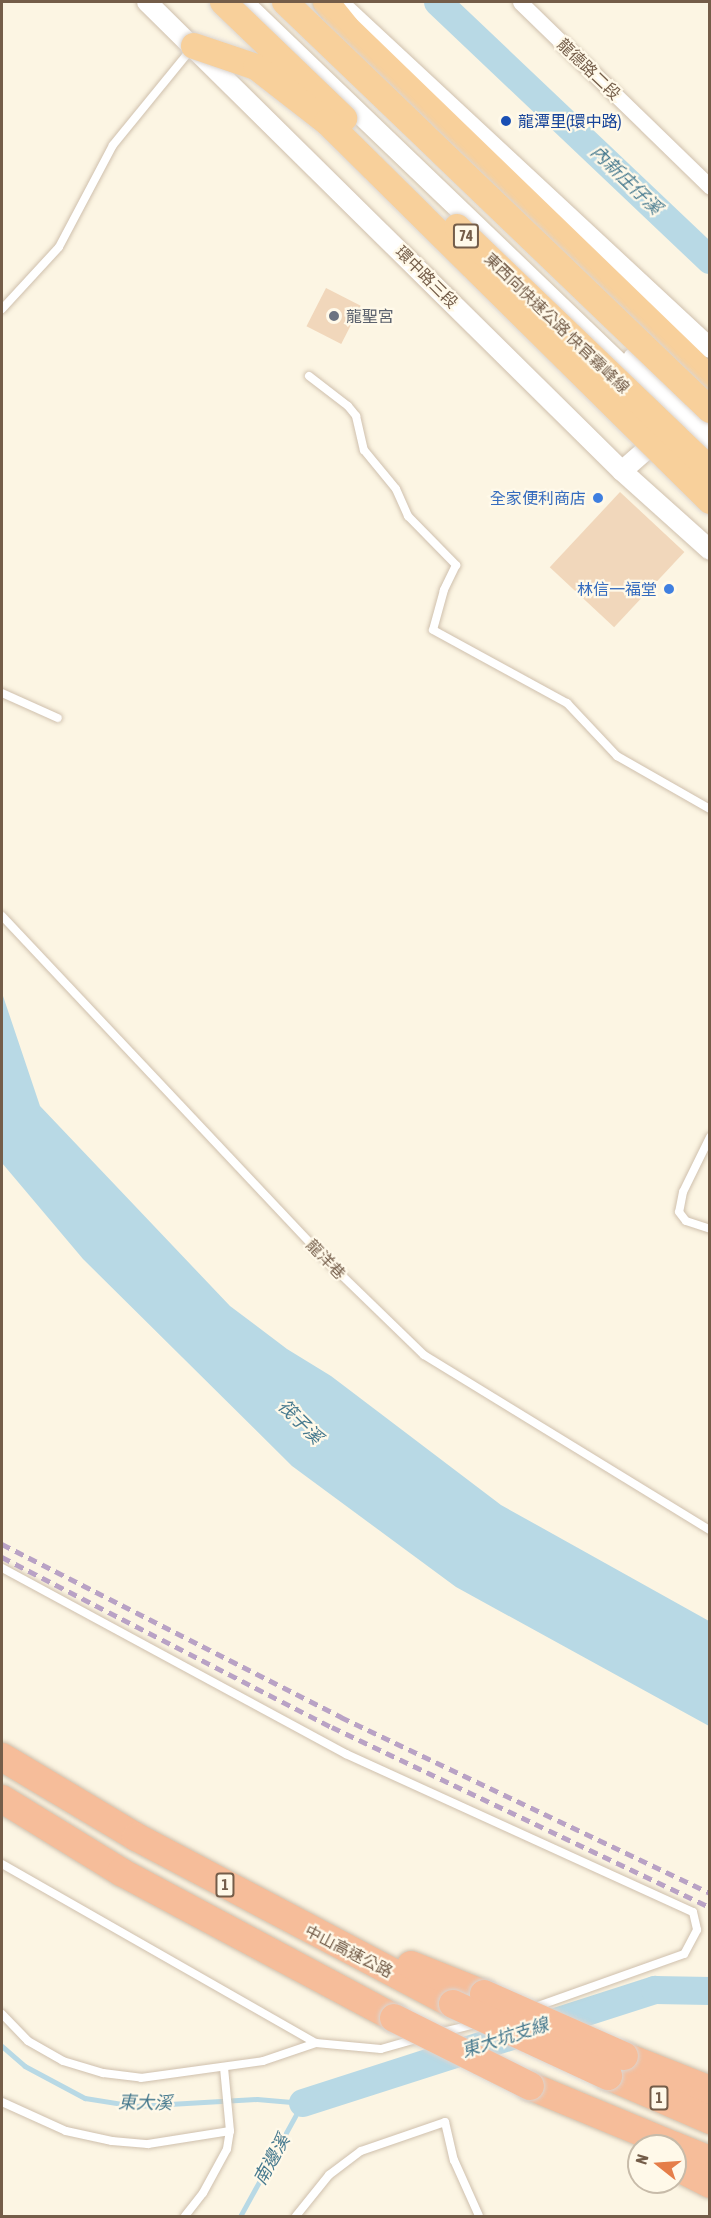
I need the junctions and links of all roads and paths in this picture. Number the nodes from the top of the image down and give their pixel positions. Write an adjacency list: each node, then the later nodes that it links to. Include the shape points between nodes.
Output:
1 (147, 2): 9 (street, 環中路三段)
2 (223, 2): 19 (highway, 東西向快速公路 快官霧峰線 / 74, bridge)
3 (243, 2): 16 (street)
4 (261, 2): 16 (street)
5 (285, 2): 16 (highway, bridge)
6 (326, 2): 14 (highway, via 346,27)
7 (337, 2): 12 (street)
8 (519, 2): 10 (street, 龍德路二段)
9 (194, 46): 11 (lane, via 113,145 59,247); 20 (street, 環中路三段); 21 (highway, bridge, via 256,67 327,122)
10 (710, 187)
11 (2, 309)
12 (710, 348)
13 (309, 376): 25 (lane, via 356,416 364,450 396,489 408,516 456,565 433,630 567,703 617,756)
14 (710, 378)
15 (710, 387): 16 (street)
16 (693, 414): 17 (street); 18 (street); 20 (street)
17 (710, 430)
18 (710, 450)
19 (710, 470)
20 (622, 471): 22 (street, 環中路三段)
21 (710, 501)
22 (710, 550)
23 (2, 693): 24 (lane)
24 (58, 718)
25 (710, 809)
26 (2, 916): 29 (lane, 龍洋巷, via 329,1263 424,1355)
27 (710, 1137): 28 (lane, via 683,1192 679,1212 686,1221)
28 (710, 1229)
29 (710, 1530)
30 (2, 1568): 36 (lane, via 346,1754 693,1912 697,1930 684,1954 534,2007 381,2049)
31 (2, 1757): 34 (highway, 中山高速公路 / 1, via 136,1837)
32 (2, 1800): 40 (highway, 1, bridge, via 121,1872 394,2018)
33 (2, 1864): 36 (lane)
34 (323, 1938): 37 (highway, 中山高速公路 / 1, bridge, via 453,2004); 37 (highway, bridge, via 420,1968 484,1994)
35 (2, 2014): 38 (lane, via 28,2041 63,2061 103,2073 141,2079)
36 (316, 2043): 38 (lane, via 263,2061)
37 (616, 2066): 39 (highway); 42 (highway, 中山高速公路 / 1)
38 (224, 2068): 43 (lane)
39 (710, 2090)
40 (559, 2099): 44 (highway, 1); 45 (highway)
41 (2, 2102): 43 (lane, via 66,2131 112,2141 148,2144)
42 (710, 2120)
43 (230, 2131): 50 (lane, via 222,2162)
44 (645, 2134)
45 (627, 2138)
46 (687, 2151): 47 (highway, 1)
47 (710, 2160)
48 (687, 2172): 49 (highway)
49 (710, 2184)
50 (185, 2217)
51 (297, 2217): 52 (lane, via 329,2175 361,2151 445,2122 454,2160)
52 (479, 2217)

